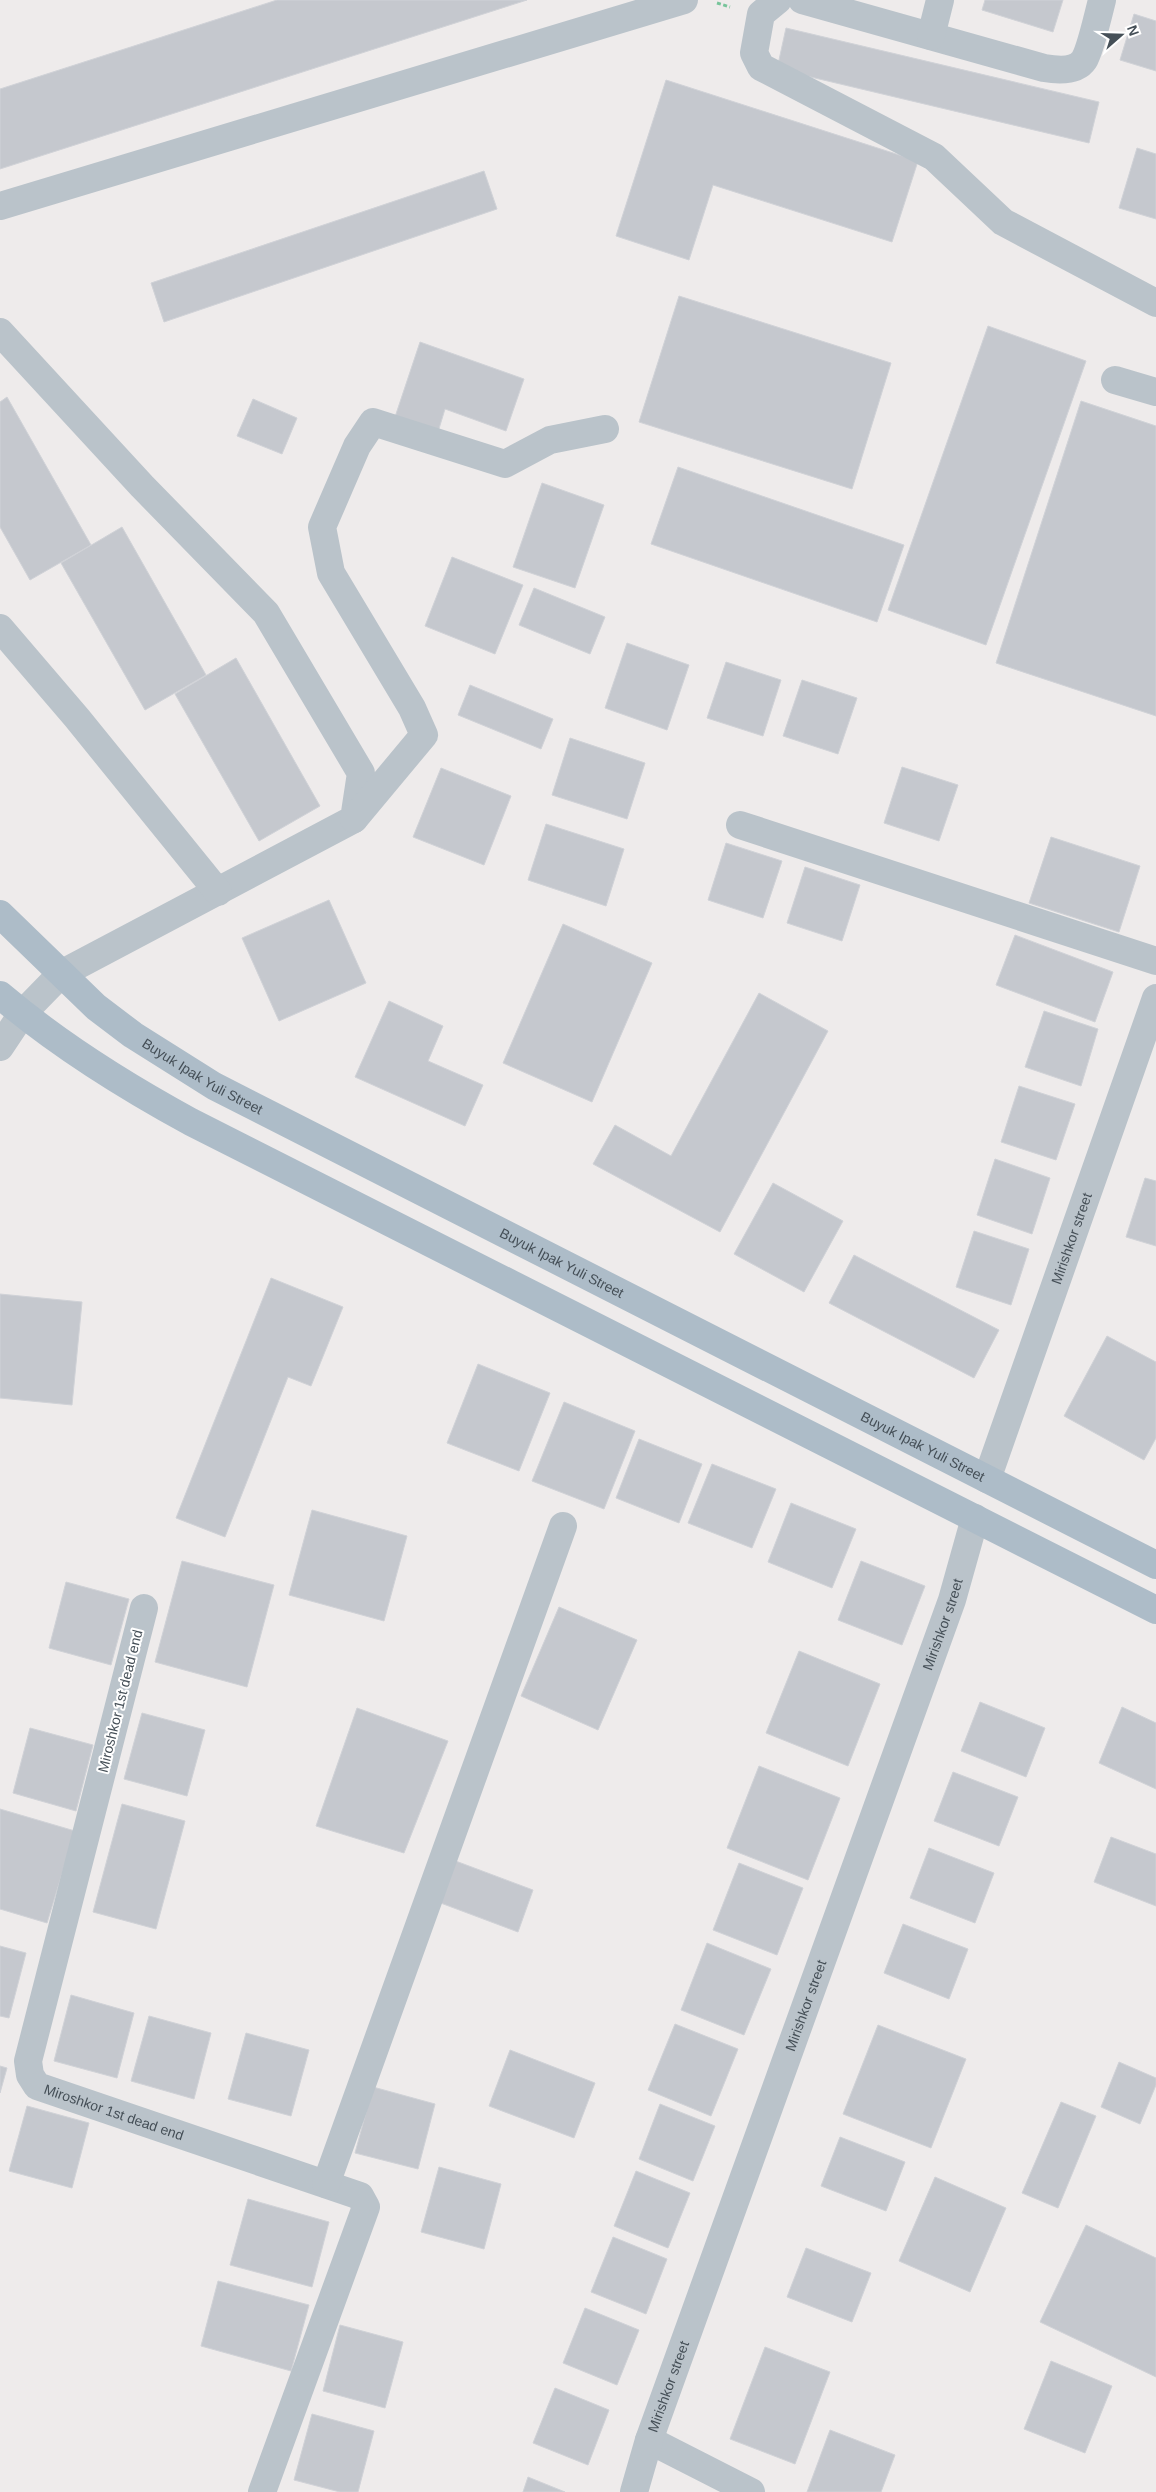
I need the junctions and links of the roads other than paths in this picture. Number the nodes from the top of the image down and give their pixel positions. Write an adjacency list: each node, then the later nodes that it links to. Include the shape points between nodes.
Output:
1 (684, 0): 7 (street)
2 (778, 0): 8 (street, via 761,14 754,53 761,67 934,157 1003,222)
3 (802, 0): 6 (street)
4 (940, 0): 6 (street)
5 (1102, 0): 6 (street, via 1084,60 1067,69 1044,68)
6 (931, 36)
7 (0, 206)
8 (1156, 303)
9 (0, 332): 14 (street, via 266,614 361,773)
10 (1115, 380): 11 (street)
11 (1156, 392)
12 (605, 429): 14 (street, via 550,440 504,464 373,422 357,446 322,527 331,573 412,708 424,735)
13 (0, 628): 16 (street)
14 (354, 819): 16 (street)
15 (740, 826): 18 (street)
16 (218, 892): 19 (street)
17 (0, 914): 19 (main road, Buyuk Ipak Yuli Street)
18 (1156, 961)
19 (61, 974): 22 (street); 24 (main road, Buyuk Ipak Yuli Street, via 96,1007 133,1035 214,1086)
20 (0, 995): 22 (main road)
21 (1156, 998): 24 (street, Mirishkor street)
22 (22, 1014): 23 (street); 25 (main road, via 107,1074 191,1122)
23 (0, 1047)
24 (987, 1479): 25 (main road); 27 (main road, Buyuk Ipak Yuli Street)
25 (975, 1518): 29 (main road); 31 (street, Mirishkor street, via 952,1600)
26 (563, 1526): 30 (street)
27 (1156, 1566)
28 (144, 1608): 30 (street, Miroshkor 1st dead end, via 28,2061 30,2076 37,2086)
29 (1156, 1610)
30 (326, 2184): 32 (street, Miroshkor 1st dead end, via 360,2196 366,2207)
31 (649, 2440): 33 (street, Mirishkor street); 34 (street)
32 (262, 2492)
33 (634, 2492)
34 (751, 2492)

